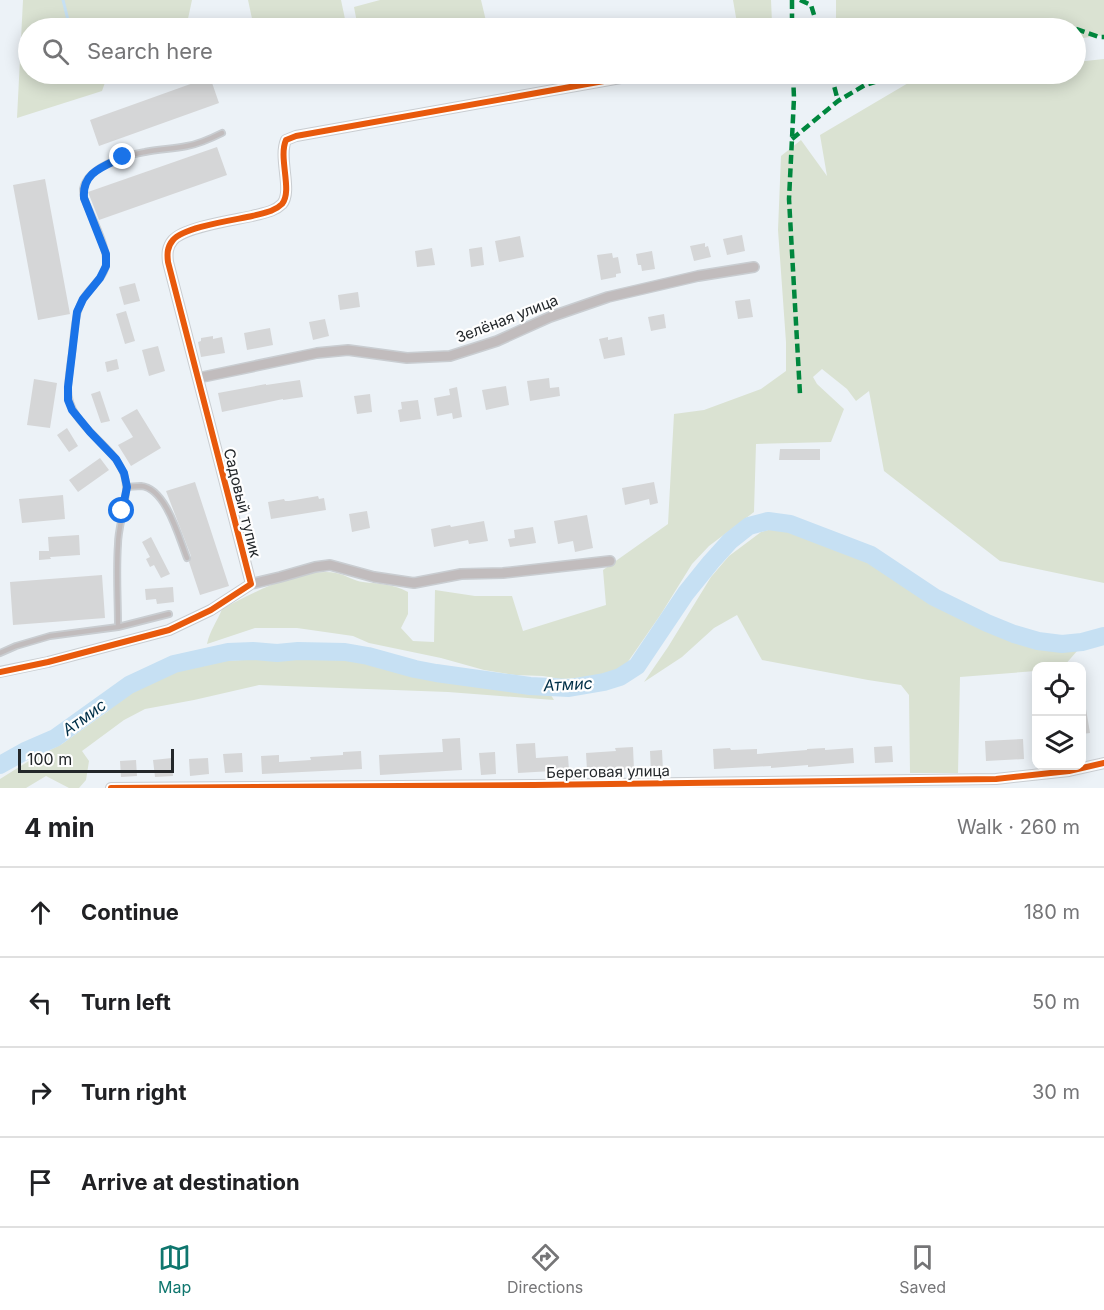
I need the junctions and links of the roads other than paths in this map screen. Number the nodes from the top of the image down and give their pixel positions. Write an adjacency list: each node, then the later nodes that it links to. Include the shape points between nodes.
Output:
1 (588, 84): 4 (street, Садовый тупик, via 286,140 283,148 287,191 283,202 272,211 187,231 174,239 167,251)
2 (222, 133): 5 (lane, via 193,145 123,157 95,171 83,188 106,254 106,266 77,312 68,400 72,410 116,459)
3 (754, 267): 4 (street, Зелёная улица, via 608,297 450,356 407,358 348,350)
4 (198, 378): 8 (street, Садовый тупик)
5 (127, 487): 6 (lane, via 142,486 165,503); 10 (lane, via 117,542)
6 (187, 558)
7 (610, 561): 8 (street, via 461,574 414,583 330,565)
8 (250, 584): 12 (street, via 211,610 169,630)
9 (169, 614): 10 (lane)
10 (118, 627): 11 (lane, via 50,636)
11 (0, 653)
12 (0, 672)
13 (1104, 763): 14 (street, Береговая улица, via 1069,771 996,778)
14 (533, 786): 15 (street, Береговая улица)
15 (111, 788)

